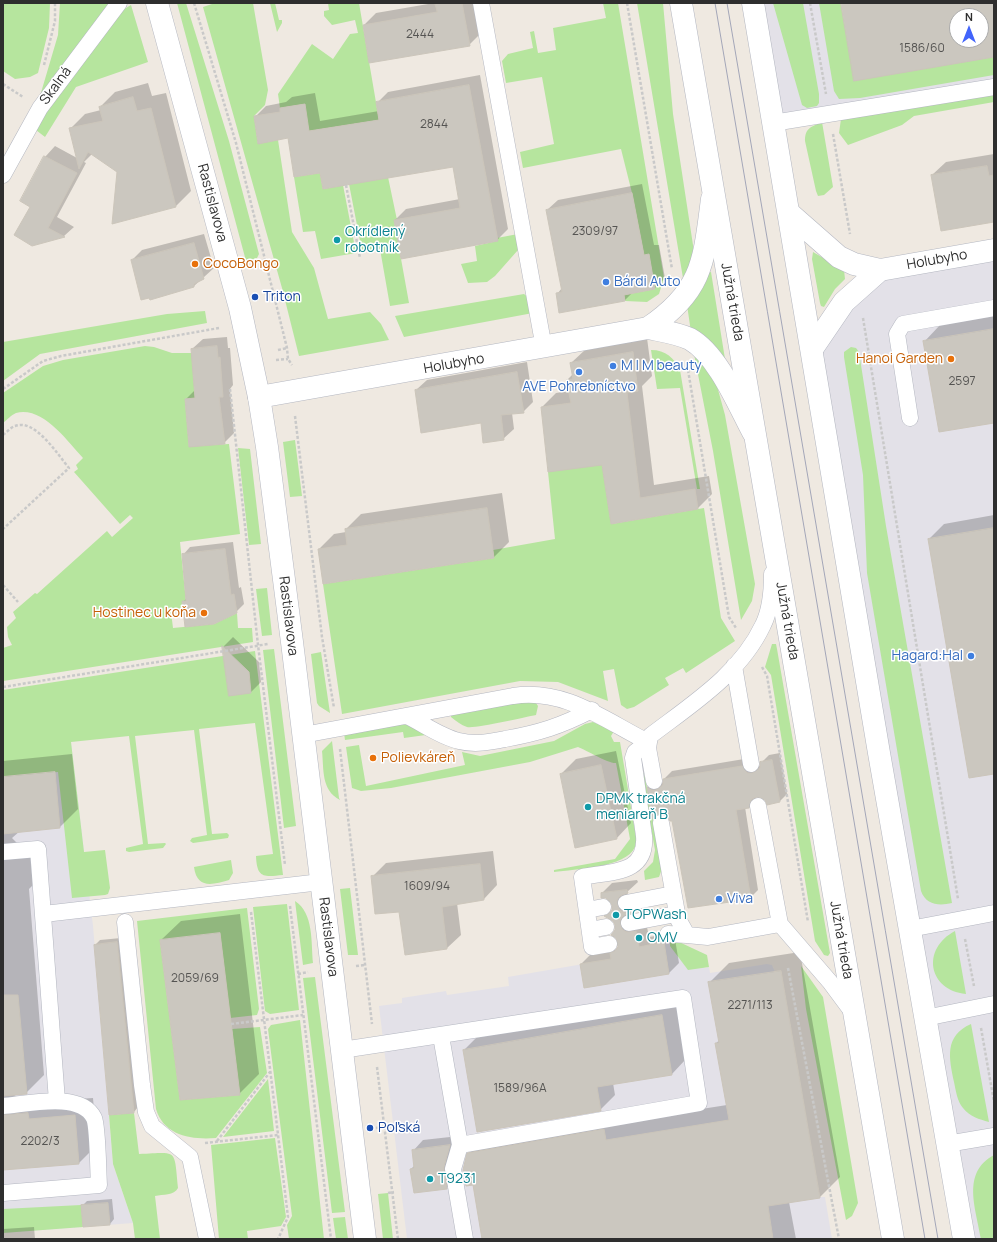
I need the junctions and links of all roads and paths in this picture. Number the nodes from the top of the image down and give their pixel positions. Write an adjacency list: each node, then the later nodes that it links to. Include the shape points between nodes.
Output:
1 (55, 3): 10 (path, via 55,21)
2 (120, 3): 14 (lane, Skalná, via 40,108)
3 (157, 3): 41 (street, Rastislavova, via 240,308)
4 (194, 3): 24 (path, via 236,143)
5 (481, 3): 32 (lane)
6 (626, 3): 22 (path)
7 (681, 3): 16 (street, Južná trieda)
8 (754, 3): 13 (street)
9 (810, 3): 12 (path)
10 (43, 66)
11 (994, 87): 12 (lane)
12 (829, 113): 13 (lane); 20 (path)
13 (773, 123): 17 (street)
14 (3, 175)
15 (346, 185): 19 (path)
16 (713, 191): 29 (street, via 704,259 695,281 670,312); 44 (street, Južná trieda)
17 (790, 214): 20 (street, via 839,257); 34 (street)
18 (994, 250): 21 (street, Holubyho)
19 (360, 258)
20 (854, 264): 21 (street)
21 (880, 270): 23 (street)
22 (672, 274)
23 (858, 288): 34 (street, via 837,311); 74 (path)
24 (273, 292): 25 (path); 31 (path)
25 (265, 295)
26 (994, 308): 42 (lane, via 903,324 897,334)
27 (218, 321): 28 (path)
28 (219, 328): 30 (path); 39 (path, via 43,361)
29 (648, 328): 32 (street, Holubyho); 44 (street, via 682,336 702,349 718,368)
30 (220, 335)
31 (287, 348): 33 (path); 35 (path)
32 (544, 348): 40 (street, Holubyho)
33 (278, 350)
34 (812, 350): 80 (street)
35 (291, 365): 36 (path); 40 (path)
36 (298, 366)
37 (687, 369): 49 (path, via 729,617)
38 (229, 383): 50 (path)
39 (3, 389)
40 (293, 392): 41 (street, Holubyho); 56 (path, via 322,637)
41 (259, 397): 57 (street, Rastislavova)
42 (910, 418)
43 (3, 434): 45 (path, via 16,425 36,429 69,468)
44 (755, 435): 46 (street, Južná trieda)
45 (3, 528)
46 (773, 543): 51 (lane, via 771,598 764,624 751,648); 89 (street, Južná trieda)
47 (3, 585): 48 (path)
48 (18, 602)
49 (739, 631)
50 (258, 646): 53 (path); 65 (path)
51 (734, 666): 58 (lane, via 706,693 650,736); 59 (lane)
52 (763, 670): 79 (path, via 767,676)
53 (3, 687)
54 (592, 710): 55 (lane, via 549,695 525,694); 55 (lane, via 563,725 540,732 472,743 451,739); 58 (lane)
55 (407, 716): 56 (lane)
56 (337, 729): 57 (lane); 94 (path)
57 (303, 735): 64 (street, Rastislavova)
58 (648, 742): 60 (lane); 70 (lane, via 635,752 633,758 644,836 643,856 629,868 582,877)
59 (751, 764)
60 (654, 781)
61 (758, 806): 77 (lane)
62 (661, 823): 66 (lane)
63 (3, 852): 72 (lane, via 38,850)
64 (321, 882): 65 (lane); 95 (street, Rastislavova)
65 (287, 886): 72 (lane); 88 (path)
66 (673, 894): 67 (lane); 73 (lane)
67 (626, 903)
68 (250, 908): 91 (path)
69 (603, 908): 70 (lane)
70 (587, 910): 81 (lane)
71 (994, 913): 74 (lane)
72 (44, 914): 97 (lane)
73 (676, 914): 76 (lane); 83 (lane)
74 (962, 919): 80 (lane); 87 (path)
75 (125, 922): 105 (lane, via 146,1112 152,1126)
76 (628, 923)
77 (780, 924): 83 (lane, via 708,937); 89 (lane, via 821,971)
78 (606, 927): 81 (lane)
79 (809, 928)
80 (910, 929): 90 (street)
81 (590, 930): 84 (lane, via 592,947)
82 (668, 934): 83 (lane)
83 (686, 935)
84 (609, 944)
85 (788, 965): 115 (path)
86 (994, 1004): 87 (lane)
87 (977, 1007): 90 (lane); 98 (path)
88 (303, 1015): 91 (path); 111 (path)
89 (854, 1015): 116 (street, Južná trieda)
90 (925, 1018): 103 (street)
91 (264, 1020): 92 (path); 96 (path)
92 (231, 1024)
93 (441, 1036): 94 (lane); 104 (lane); 104 (lane, via 683,998 699,1103)
94 (374, 1046): 95 (lane); 107 (path)
95 (342, 1050): 112 (street, Rastislavova)
96 (270, 1072): 100 (path); 102 (path)
97 (57, 1101): 99 (lane); 108 (lane, via 72,1101 86,1107 94,1119 99,1185)
98 (994, 1102)
99 (3, 1106)
100 (278, 1135): 102 (path); 110 (path, via 288,1216)
101 (994, 1136): 103 (lane)
102 (216, 1142): 105 (path)
103 (947, 1144): 117 (street)
104 (460, 1145): 114 (lane, via 453,1169)
105 (176, 1146): 109 (lane, via 190,1157)
106 (388, 1192): 107 (path)
107 (394, 1192): 113 (path)
108 (3, 1193)
109 (207, 1239)
110 (278, 1239)
111 (331, 1239)
112 (365, 1239)
113 (398, 1239)
114 (465, 1239)
115 (840, 1239)
116 (893, 1239)
117 (964, 1239)

